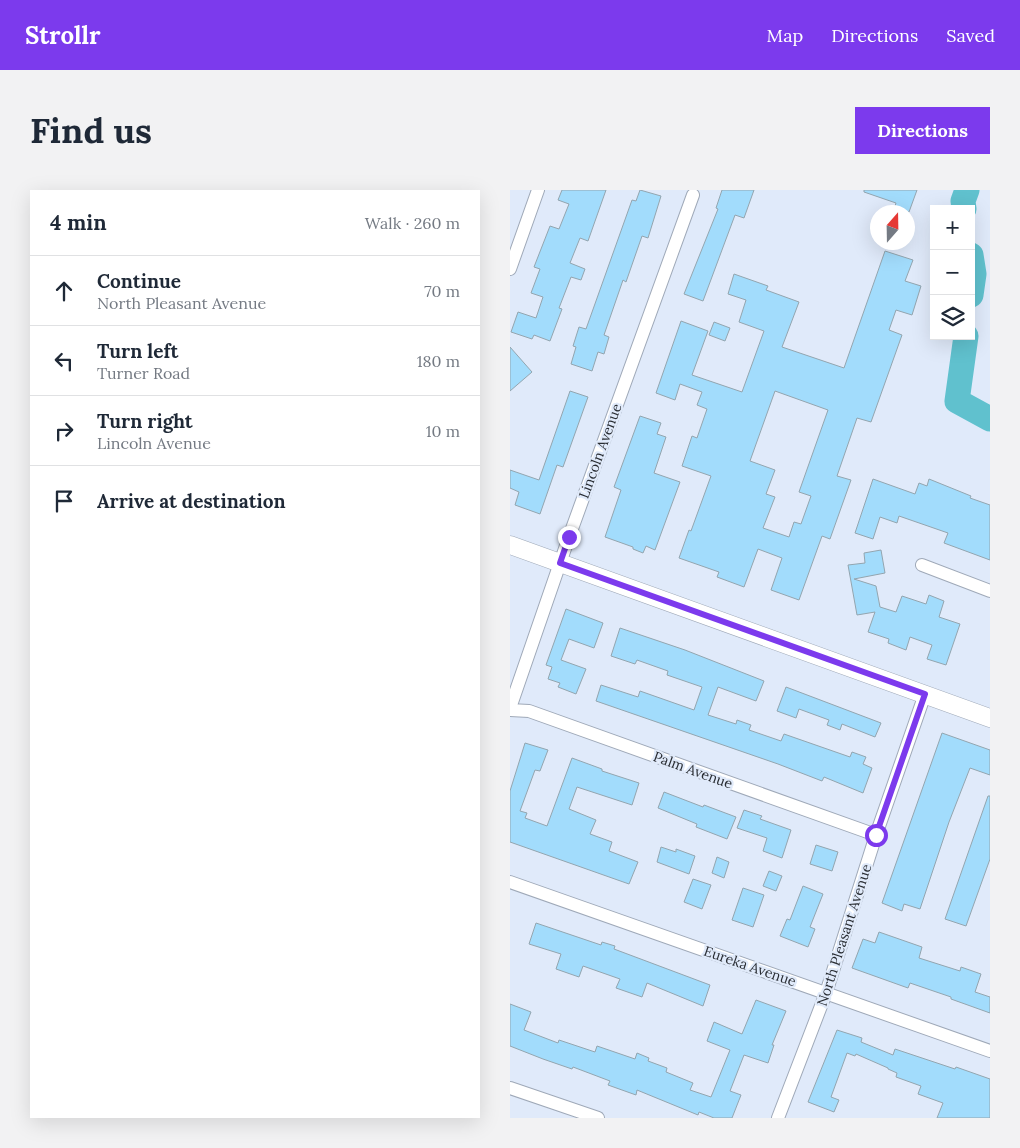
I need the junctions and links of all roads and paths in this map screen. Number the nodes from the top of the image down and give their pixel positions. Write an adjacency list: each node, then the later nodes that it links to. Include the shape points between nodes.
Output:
1 (538, 190): 3 (street)
2 (693, 195): 5 (street, Lincoln Avenue)
3 (510, 269)
4 (510, 545): 5 (main road)
5 (560, 563): 8 (main road); 9 (street, Lincoln Avenue)
6 (922, 565): 7 (street)
7 (990, 591)
8 (925, 694): 10 (main road); 11 (street, North Pleasant Avenue)
9 (510, 709): 11 (street, Palm Avenue, via 529,711)
10 (990, 718)
11 (876, 835): 13 (street, North Pleasant Avenue)
12 (510, 882): 13 (street, Eureka Avenue)
13 (826, 993): 14 (street, Eureka Avenue); 17 (street, North Pleasant Avenue)
14 (990, 1051)
15 (510, 1088): 16 (street)
16 (598, 1118)
17 (778, 1118)

